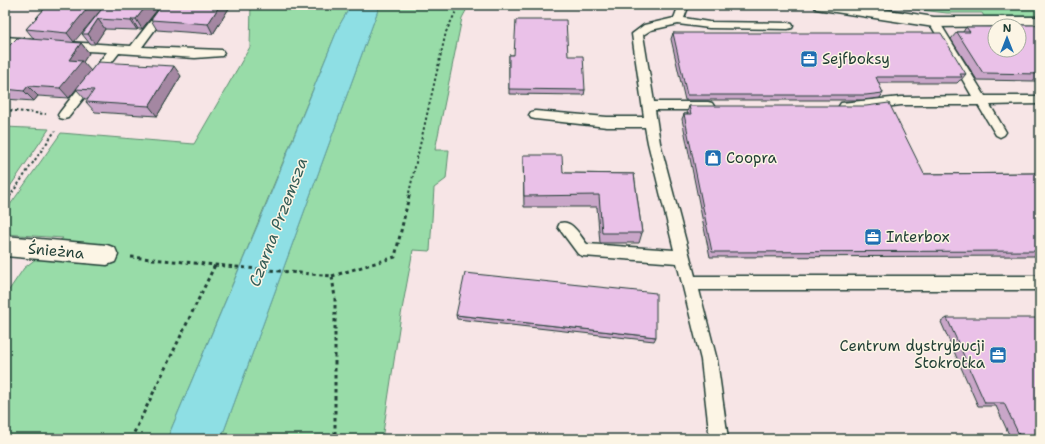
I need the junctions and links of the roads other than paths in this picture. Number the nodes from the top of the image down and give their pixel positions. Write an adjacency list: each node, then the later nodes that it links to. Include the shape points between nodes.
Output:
1 (168, 5): 16 (lane)
2 (684, 5): 4 (lane)
3 (822, 5): 5 (street)
4 (678, 21): 7 (lane, via 709,25); 20 (lane, via 648,27 637,34)
5 (934, 22): 6 (street); 19 (lane)
6 (1040, 22)
7 (788, 26)
8 (30, 32): 11 (lane)
9 (86, 38): 14 (lane)
10 (5, 41): 11 (lane)
11 (21, 42): 12 (lane)
12 (43, 44)
13 (57, 46): 14 (lane)
14 (78, 48): 15 (lane)
15 (116, 49): 16 (lane); 23 (lane)
16 (134, 50): 17 (lane)
17 (218, 53)
18 (1040, 100): 19 (lane)
19 (981, 101): 22 (lane, via 901,101 862,106); 26 (lane)
20 (650, 106): 21 (lane); 25 (lane)
21 (720, 106)
22 (831, 106)
23 (64, 115)
24 (535, 115): 25 (lane, via 607,122)
25 (651, 122): 30 (lane)
26 (1000, 132)
27 (565, 227): 30 (lane, via 583,250)
28 (5, 246): 29 (street, Śnieżna)
29 (107, 255)
30 (684, 257): 31 (lane)
31 (691, 283): 32 (lane); 33 (lane, via 709,360)
32 (1040, 283)
33 (719, 439)

